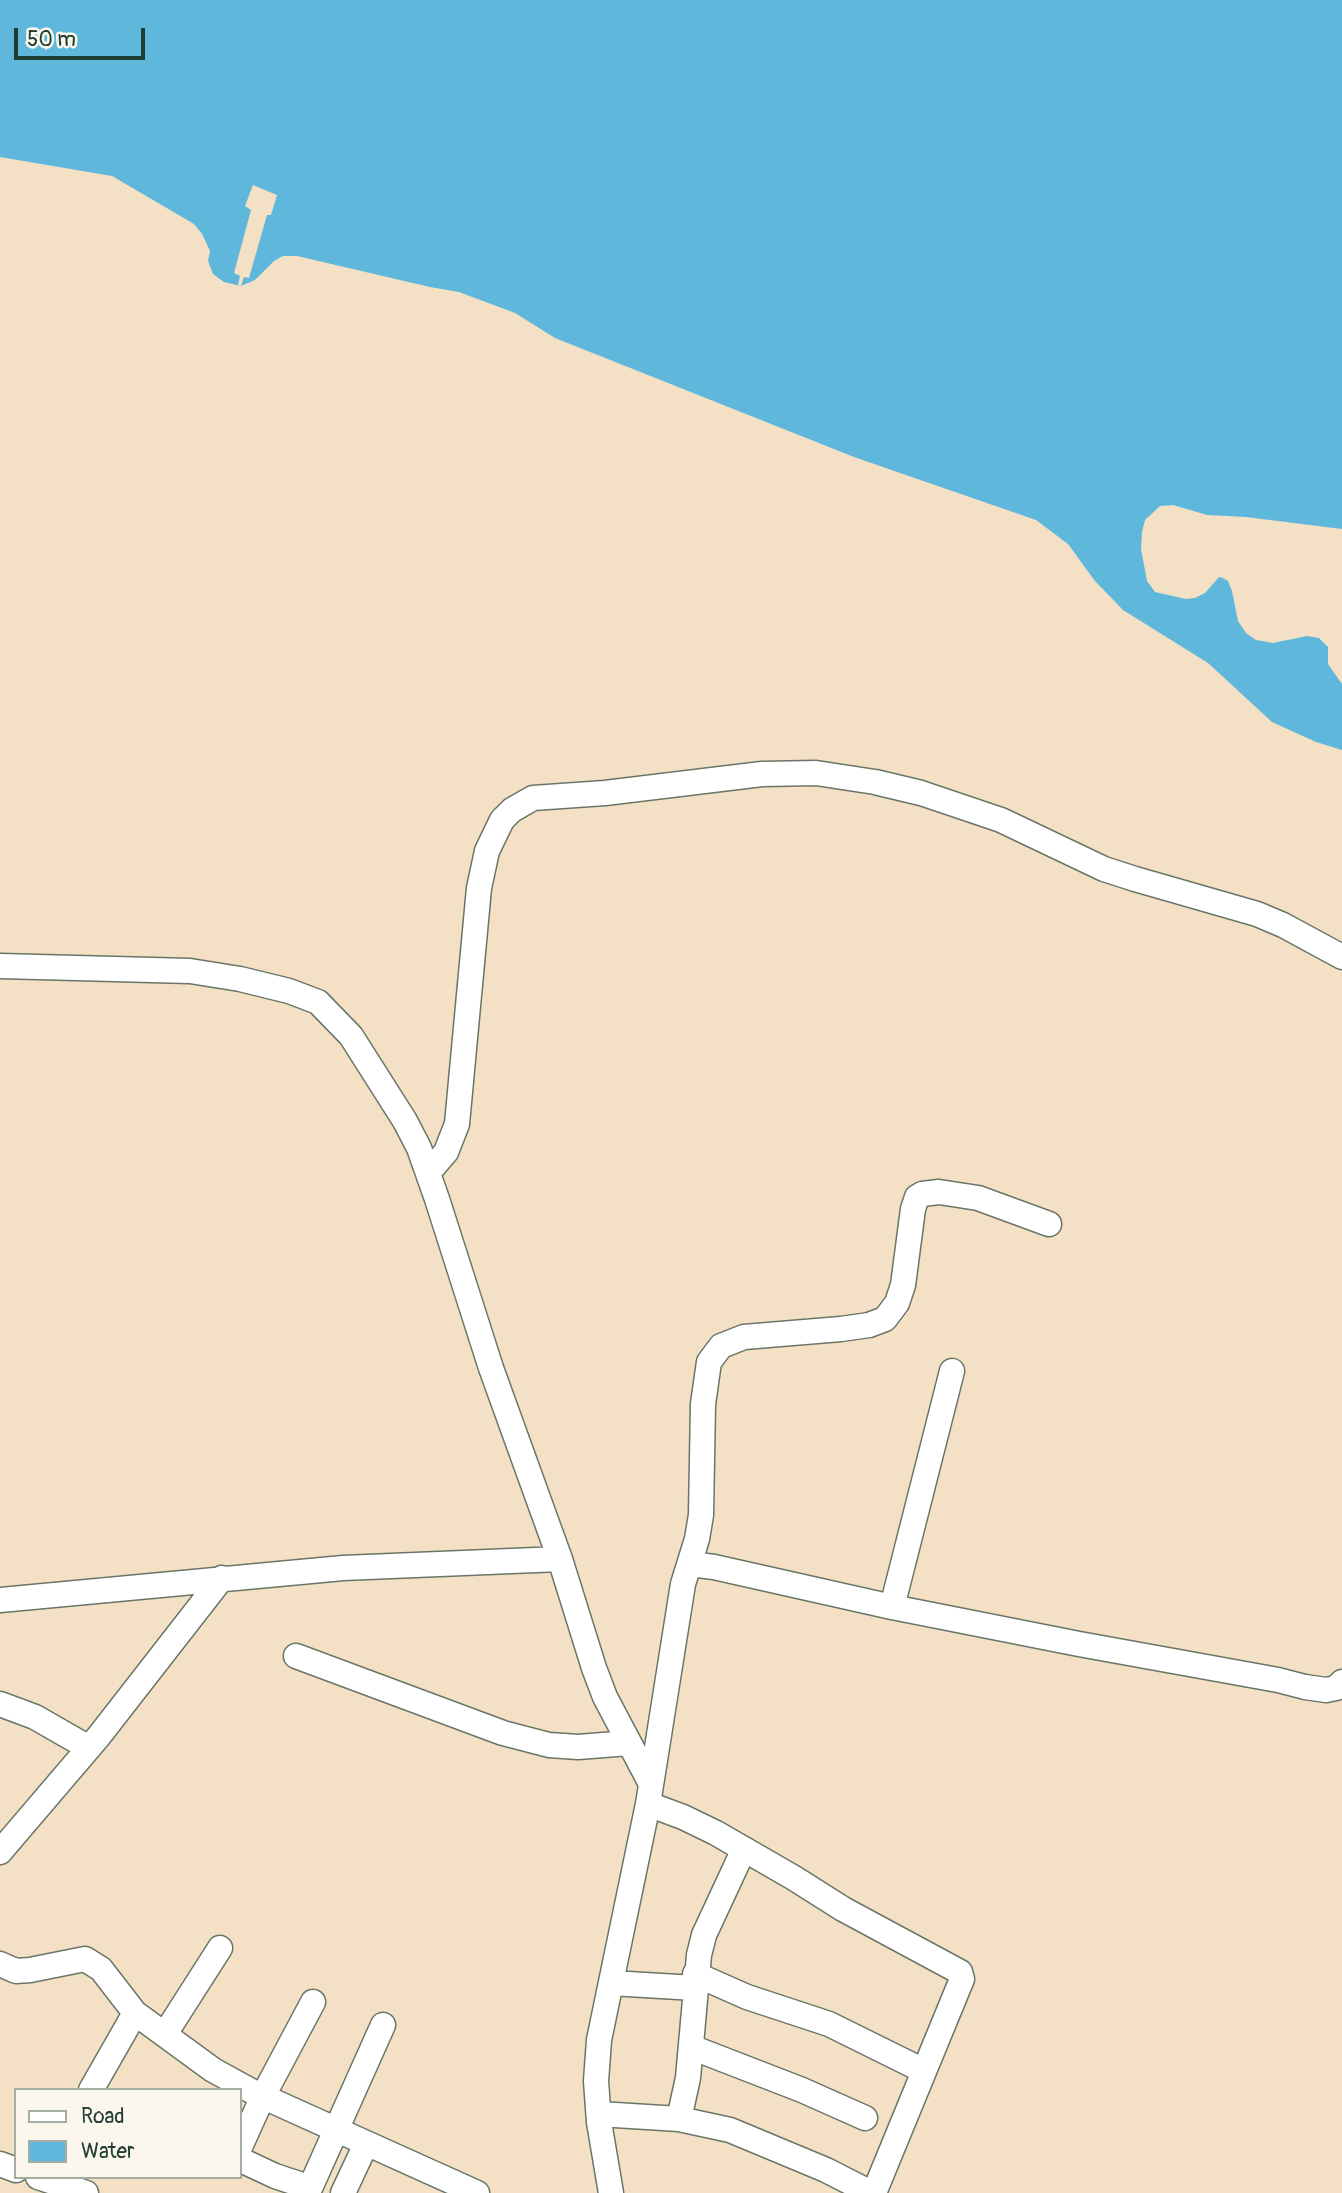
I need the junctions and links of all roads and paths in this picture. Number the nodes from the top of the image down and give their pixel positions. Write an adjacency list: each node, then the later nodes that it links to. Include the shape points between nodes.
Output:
1 (1342, 957): 3 (street, via 1257,915 1135,880 1001,820 875,782 816,773 762,774 533,798 502,820 486,850 457,1124 446,1152)
2 (0, 966): 3 (street, via 190,971 289,991 318,1002 351,1036 405,1121)
3 (428, 1173): 6 (street)
4 (1049, 1224): 7 (street, via 978,1198 922,1194 914,1209 903,1285 885,1319 841,1329 744,1337 721,1346 709,1362 706,1380 701,1516)
5 (952, 1371): 10 (street)
6 (560, 1559): 8 (street); 14 (street, via 597,1678)
7 (690, 1564): 10 (street); 16 (street)
8 (222, 1578): 9 (street); 15 (street)
9 (4, 1605)
10 (892, 1607): 12 (street, via 1305,1687 1326,1690)
11 (296, 1656): 14 (street, via 503,1733 550,1745)
12 (1342, 1682)
13 (0, 1704): 15 (street, via 36,1717)
14 (629, 1743): 16 (street)
15 (89, 1748): 18 (street)
16 (650, 1794): 17 (street); 22 (street)
17 (744, 1849): 21 (street, via 704,1935); 28 (street, via 960,1972 962,1979)
18 (0, 1852)
19 (220, 1948): 26 (street)
20 (0, 1964): 24 (street, via 16,1971 85,1959 101,1969)
21 (695, 1981): 22 (street); 27 (street); 28 (street, via 830,2024)
22 (611, 1983): 31 (street, via 599,2040)
23 (313, 2003): 30 (street)
24 (135, 2013): 26 (street); 29 (street)
25 (383, 2025): 34 (street)
26 (165, 2034): 30 (street, via 213,2070)
27 (691, 2047): 32 (street); 33 (street)
28 (923, 2071): 44 (street)
29 (92, 2088)
30 (263, 2096): 34 (street); 35 (street)
31 (599, 2114): 33 (street); 43 (street)
32 (865, 2118)
33 (679, 2119): 44 (street, via 730,2130)
34 (337, 2129): 36 (street); 39 (street, via 311,2186)
35 (242, 2143)
36 (366, 2144): 41 (street); 42 (street)
37 (242, 2159): 39 (street)
38 (48, 2179): 40 (street)
39 (281, 2186)
40 (86, 2193)
41 (343, 2193)
42 (477, 2193)
43 (611, 2193)
44 (872, 2193)

